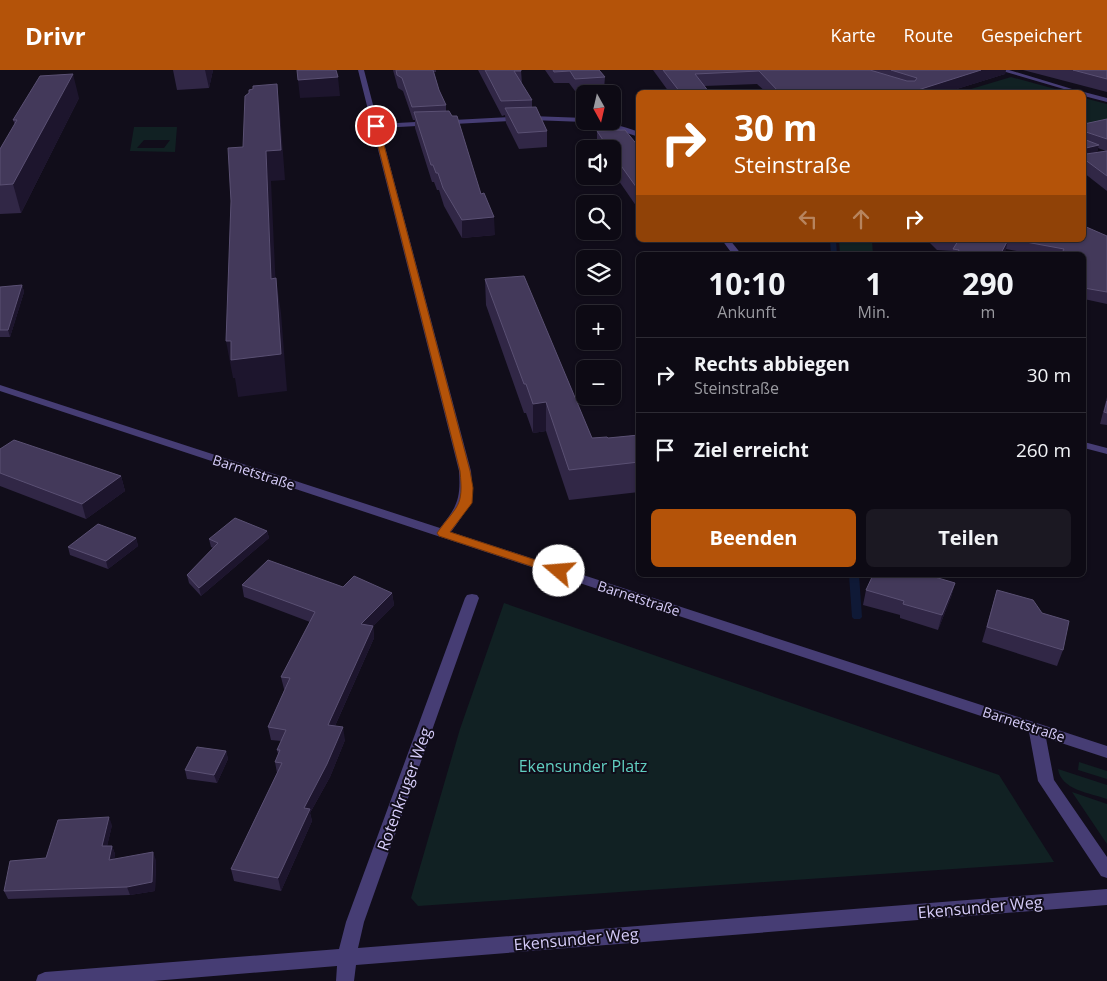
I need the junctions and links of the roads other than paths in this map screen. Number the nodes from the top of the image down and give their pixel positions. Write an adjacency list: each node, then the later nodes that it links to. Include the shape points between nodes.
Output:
1 (361, 70): 7 (street)
2 (1002, 70): 3 (street)
3 (1072, 90)
4 (1086, 95): 5 (street)
5 (1107, 100)
6 (576, 120): 7 (street, via 532,118)
7 (376, 126): 15 (street, via 465,471 466,503)
8 (621, 128): 9 (street)
9 (636, 134)
10 (728, 242): 11 (street)
11 (736, 252)
12 (0, 388): 15 (street, Barnetstraße)
13 (1086, 446): 14 (street)
14 (1107, 451)
15 (443, 533): 17 (street, Barnetstraße)
16 (472, 598): 21 (street, Rotenkruger Weg, via 355,922)
17 (1036, 728): 18 (street, Barnetstraße); 19 (street, via 1046,781)
18 (1107, 752)
19 (1107, 872)
20 (1107, 897): 21 (street, Ekensunder Weg)
21 (347, 956): 22 (street, Ekensunder Weg); 23 (street, Rotenkruger Weg)
22 (45, 981)
23 (345, 981)

